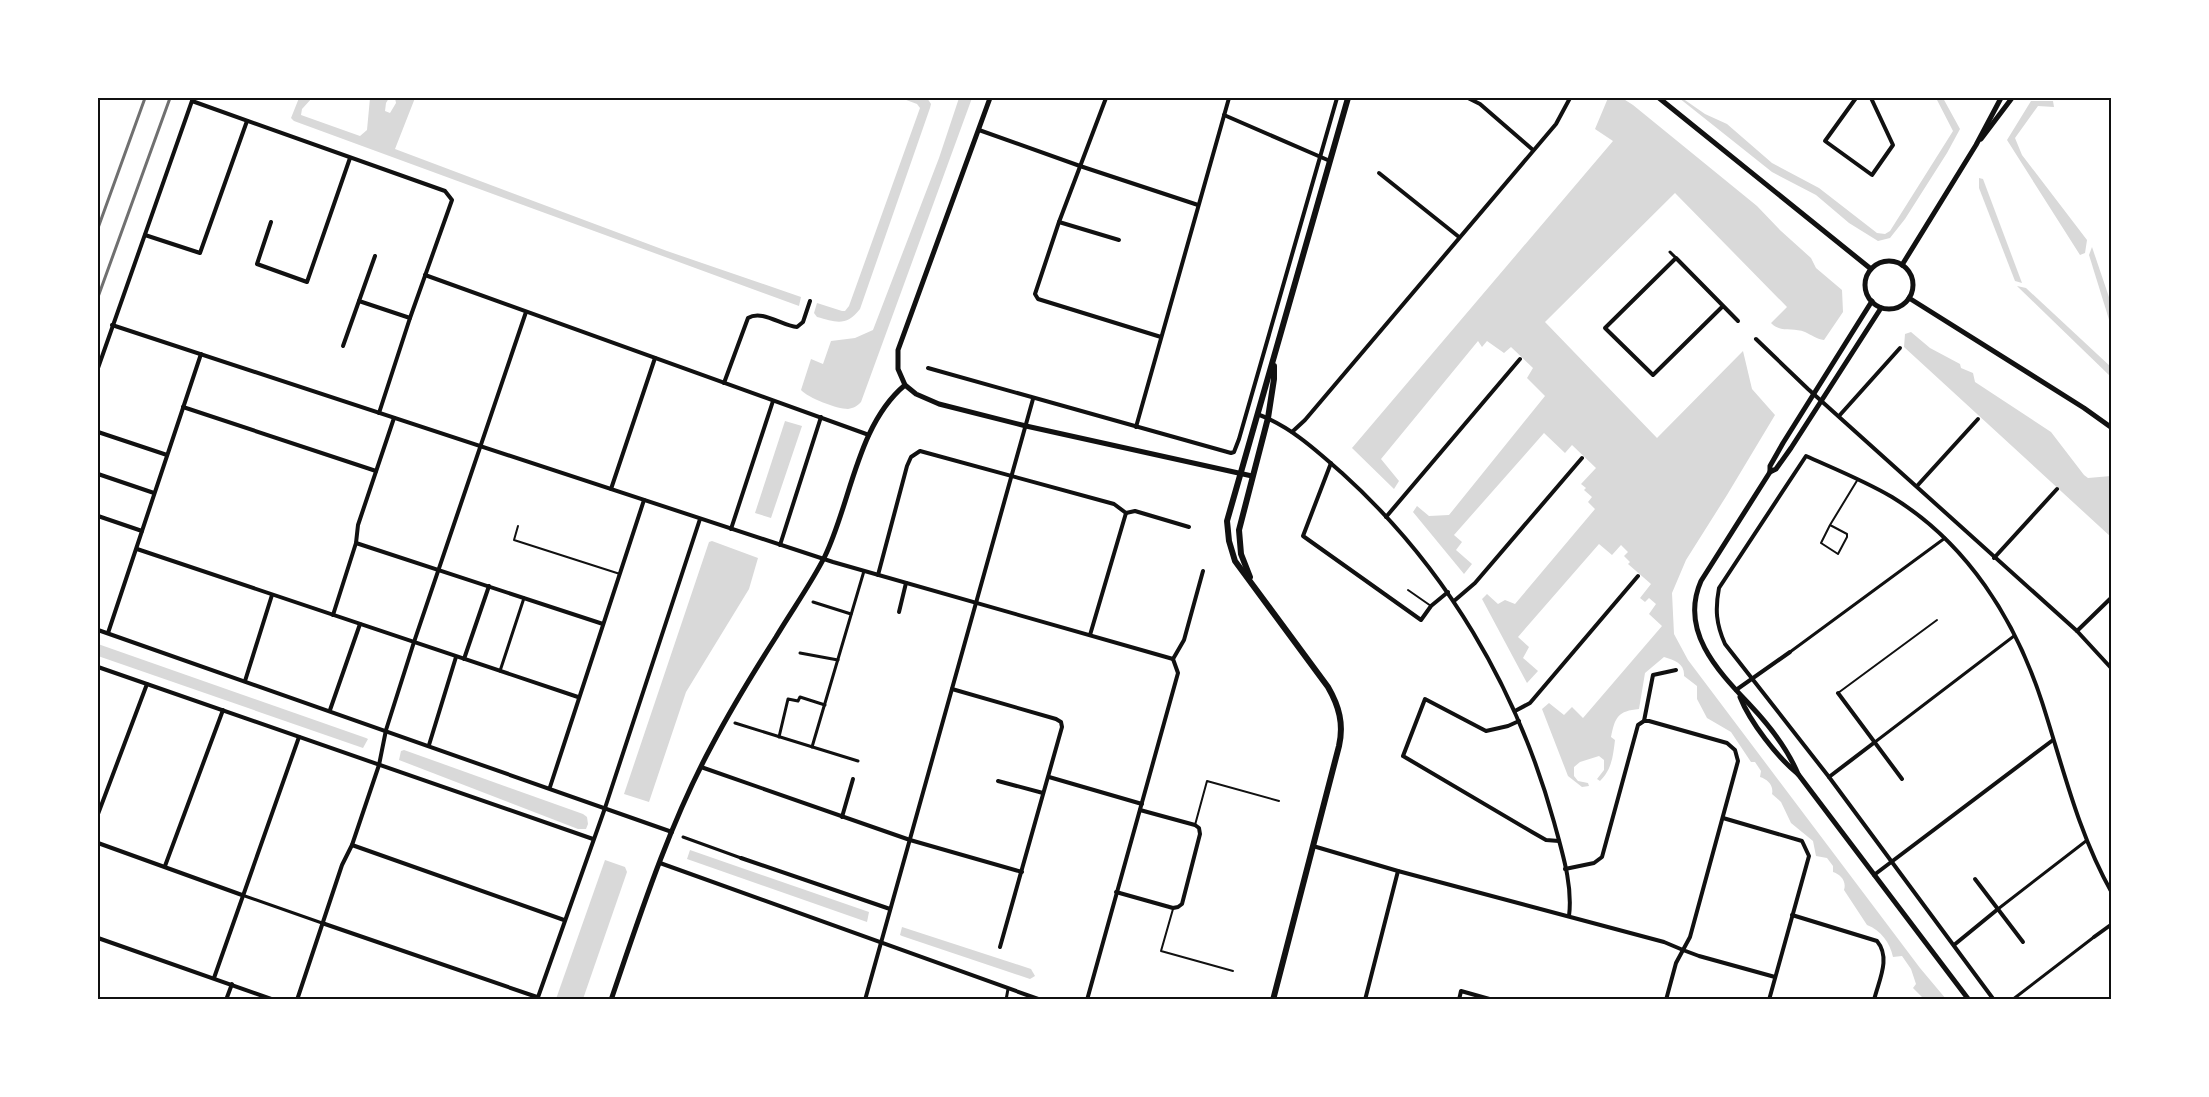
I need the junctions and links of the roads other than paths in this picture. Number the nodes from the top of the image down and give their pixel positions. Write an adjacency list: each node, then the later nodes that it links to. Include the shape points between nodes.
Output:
1 (990, 98): 16 (street)
2 (1106, 98): 22 (street)
3 (1229, 98): 14 (street)
4 (1337, 98): 19 (street)
5 (1348, 98): 21 (main road)
6 (1468, 98): 18 (street)
7 (1570, 98): 18 (street, via 1556,124)
8 (1659, 98): 34 (street)
9 (1856, 98): 10 (street, via 1825,141 1872,175 1893,145)
10 (1871, 98)
11 (2001, 98): 17 (street)
12 (2012, 98): 17 (street)
13 (193, 99): 15 (street); 27 (street)
14 (1224, 115): 19 (street); 24 (street)
15 (247, 121): 20 (street); 27 (street, via 200,253)
16 (979, 130): 22 (street); 57 (street, via 898,350 898,369)
17 (1976, 145): 33 (street)
18 (1533, 150): 28 (street)
19 (1320, 156): 21 (street); 71 (street, via 1236,450 1231,453)
20 (350, 158): 25 (street, via 307,282 257,264); 35 (street, via 450,195 452,200)
21 (1330, 161): 53 (main road)
22 (1080, 166): 24 (street); 26 (street)
23 (1379, 173): 28 (street)
24 (1198, 205): 46 (street)
25 (271, 222)
26 (1059, 222): 29 (street); 46 (street, via 1035,289 1038,298)
27 (145, 235): 45 (street)
28 (1459, 237): 74 (street)
29 (1119, 240)
30 (1670, 252): 32 (street)
31 (375, 256): 37 (street)
32 (1676, 258): 40 (street); 40 (street, via 1605,328 1653,375)
33 (1902, 265): 34 (street, via 1886,261); 36 (street, via 1912,279)
34 (1871, 269): 39 (street, via 1865,284)
35 (425, 275): 42 (street); 43 (street)
36 (1909, 298): 41 (street, via 1899,307); 72 (street)
37 (359, 301): 43 (street); 48 (street)
38 (810, 301): 56 (street, via 803,322 797,327 758,315 748,318)
39 (1872, 302): 41 (street); 58 (street)
40 (1723, 306): 44 (street)
41 (1881, 308): 61 (street)
42 (526, 312): 51 (street); 76 (street)
43 (410, 318): 63 (street)
44 (1738, 321)
45 (112, 325): 50 (street); 54 (street)
46 (1161, 337): 71 (street)
47 (1756, 339): 58 (street)
48 (343, 346)
49 (1900, 348): 65 (street)
50 (201, 354): 62 (street); 63 (street)
51 (655, 358): 56 (street); 88 (street)
52 (1520, 359): 94 (street)
53 (1274, 362): 64 (main road); 67 (main road)
54 (98, 368)
55 (927, 368): 59 (street)
56 (724, 383): 60 (street)
57 (904, 385): 70 (street, via 939,404); 75 (street, via 887,402)
58 (1814, 395): 61 (street); 81 (street, via 1781,446)
59 (1033, 399): 70 (street); 71 (street)
60 (773, 401): 66 (street); 99 (street)
61 (1821, 401): 65 (street); 81 (street, via 1776,469)
62 (183, 407): 77 (street); 80 (street)
63 (380, 413): 68 (street)
64 (1257, 413): 67 (street); 82 (main road)
65 (1839, 416): 87 (street)
66 (821, 417): 75 (street); 103 (street)
67 (1268, 417): 74 (street); 85 (main road)
68 (394, 418): 76 (street); 80 (street)
69 (1978, 419): 87 (street)
70 (1026, 426): 82 (street); 84 (street)
71 (1136, 428)
72 (2112, 428)
73 (98, 432): 77 (street)
74 (1292, 432): 79 (street)
75 (870, 435): 106 (street)
76 (482, 447): 88 (street); 107 (street)
77 (167, 455): 90 (street)
78 (1582, 458): 121 (street, via 1475,583)
79 (1331, 463): 94 (street); 124 (street, via 1303,536 1421,620)
80 (376, 471): 102 (street)
81 (1770, 472): 151 (street, via 1708,569 1695,597 1694,620 1699,640)
82 (1240, 473): 85 (street); 114 (main road, via 1227,531 1235,561)
83 (98, 474): 90 (street)
84 (1011, 476): 92 (street, via 1114,504); 111 (street, via 920,451 911,457); 123 (street)
85 (1252, 476): 114 (main road, via 1239,538 1244,565)
86 (1858, 479): 96 (lane); 101 (street, via 1893,498); 147 (street, via 1806,456 1719,588 1718,627 1725,644)
87 (1917, 486): 105 (street)
88 (611, 489): 91 (street)
89 (2057, 489): 105 (street)
90 (154, 493): 100 (street)
91 (644, 500): 95 (street); 110 (street)
92 (1126, 513): 98 (street, via 1136,511); 134 (street)
93 (98, 516): 100 (street)
94 (1386, 517): 117 (street)
95 (700, 519): 99 (street); 180 (street)
96 (1830, 525): 96 (lane, via 1847,537 1838,554 1821,543)
97 (518, 526): 110 (lane, via 514,540)
98 (1189, 526)
99 (731, 529): 103 (street)
100 (142, 531): 104 (street)
101 (1945, 538): 135 (street, via 1985,585); 137 (street)
102 (356, 543): 107 (street); 127 (street)
103 (780, 545): 106 (street)
104 (136, 549): 118 (street); 133 (street)
105 (1994, 558): 132 (street)
106 (823, 559): 108 (street); 170 (street)
107 (438, 570): 115 (street); 136 (street)
108 (864, 571): 111 (street); 126 (street)
109 (1203, 571): 141 (street, via 1184,640)
110 (621, 574): 130 (street)
111 (878, 575): 113 (street)
112 (1638, 576): 157 (street, via 1530,703)
113 (906, 583): 123 (street); 125 (street)
114 (1255, 585): 194 (main road, via 1337,704 1341,723 1339,746)
115 (489, 586): 120 (street); 140 (street)
116 (1408, 590): 124 (lane)
117 (1448, 592): 121 (street); 124 (street)
118 (272, 595): 127 (street); 148 (street)
119 (2112, 597): 132 (street)
120 (524, 598): 130 (street); 146 (street)
121 (1454, 601): 157 (street)
122 (813, 602): 126 (street)
123 (977, 602): 134 (street); 150 (street)
124 (1431, 606)
125 (899, 612)
126 (852, 614): 142 (street)
127 (333, 615): 129 (street)
128 (1937, 620): 152 (lane)
129 (360, 624): 136 (street); 156 (street)
130 (603, 624): 153 (street)
131 (98, 630): 133 (street)
132 (2077, 631): 144 (street)
133 (108, 633): 148 (street)
134 (1090, 635): 141 (street)
135 (2015, 636): 164 (street); 165 (street)
136 (414, 642): 139 (street); 161 (street)
137 (1790, 652): 147 (street)
138 (800, 653): 142 (street)
139 (456, 657): 140 (street); 166 (street)
140 (464, 659): 146 (street)
141 (1173, 659): 179 (street, via 1178,673)
142 (838, 660): 154 (street)
143 (98, 667): 149 (street)
144 (2112, 669)
145 (1676, 670): 159 (street, via 1653,675)
146 (500, 671): 153 (street)
147 (1752, 679): 151 (street); 172 (street)
148 (245, 681): 156 (street)
149 (147, 684): 155 (street); 182 (street)
150 (952, 689): 171 (street, via 1061,722); 189 (street)
151 (1737, 693): 202 (street, via 1766,725)
152 (1838, 693): 165 (street)
153 (578, 697): 176 (street)
154 (825, 705): 163 (street, via 788,699); 167 (street)
155 (224, 710): 162 (street); 198 (street)
156 (330, 710): 161 (street)
157 (1515, 711): 158 (street)
158 (1520, 721): 190 (street); 190 (street, via 1486,731 1425,699 1403,756 1546,840)
159 (1644, 721): 184 (street, via 1727,743 1735,750 1738,761); 199 (street, via 1638,725 1602,857 1594,863)
160 (735, 723): 163 (street)
161 (386, 730): 166 (street); 169 (street)
162 (299, 737): 169 (street); 206 (street)
163 (779, 737): 167 (street)
164 (2053, 740): 191 (street); 196 (street)
165 (1875, 742): 172 (street); 174 (street)
166 (429, 745): 176 (street)
167 (812, 747): 168 (street)
168 (858, 761)
169 (379, 765): 188 (street); 193 (street)
170 (700, 767): 183 (street); 186 (street)
171 (1048, 777): 177 (street); 179 (street)
172 (1828, 777): 196 (street)
173 (853, 779): 183 (street)
174 (1902, 779)
175 (998, 781): 177 (street)
176 (550, 787): 180 (street)
177 (1043, 793): 201 (street)
178 (1279, 801): 185 (lane, via 1207,780)
179 (1142, 804): 181 (street)
180 (605, 808): 186 (street); 188 (street)
181 (1140, 810): 185 (street); 204 (street)
182 (98, 814)
183 (842, 817): 189 (street)
184 (1723, 818): 210 (street, via 1802,841 1809,856); 221 (street, via 1690,938)
185 (1195, 825): 207 (street, via 1200,834 1182,904)
186 (672, 832): 197 (street)
187 (683, 837): 195 (street)
188 (593, 839): 212 (street)
189 (910, 840): 201 (street); 208 (street)
190 (1559, 841): 199 (street)
191 (2086, 841): 205 (street); 209 (street)
192 (98, 843): 198 (street)
193 (352, 845): 212 (street); 213 (street)
194 (1312, 846): 200 (street); 227 (main road)
195 (741, 858): 208 (street)
196 (1892, 862): 202 (street); 219 (street)
197 (660, 863): 218 (street); 232 (street)
198 (165, 866): 206 (street)
199 (1565, 869): 211 (street, via 1571,898)
200 (1398, 871): 211 (street); 237 (street)
201 (1022, 872): 220 (street)
202 (1874, 875): 243 (street)
203 (1975, 879): 209 (street)
204 (1116, 892): 207 (street); 236 (street)
205 (2112, 893)
206 (242, 895): 213 (street); 224 (street)
207 (1173, 908): 222 (lane, via 1161,951)
208 (890, 909): 218 (street)
209 (1998, 909): 217 (street); 219 (street)
210 (1792, 915): 223 (street); 242 (street, via 1877,941 1885,959)
211 (1569, 916): 221 (street)
212 (564, 920): 228 (street)
213 (322, 923): 228 (street); 231 (street)
214 (2112, 924): 215 (street)
215 (2094, 937): 245 (street)
216 (98, 938): 224 (street)
217 (2023, 942)
218 (880, 943): 226 (street); 233 (street)
219 (1954, 945): 244 (street)
220 (1000, 947)
221 (1683, 950): 223 (street); 240 (street)
222 (1233, 971)
223 (1775, 977): 241 (street)
224 (214, 978): 225 (street)
225 (232, 984): 229 (street); 230 (street)
226 (1008, 989): 234 (street); 235 (street)
227 (1272, 997)
228 (537, 998)
229 (226, 999)
230 (274, 999)
231 (297, 999)
232 (611, 999)
233 (865, 999)
234 (1006, 999)
235 (1041, 999)
236 (1087, 999)
237 (1365, 999)
238 (1459, 999): 239 (street, via 1461,991)
239 (1493, 999)
240 (1666, 999)
241 (1768, 999)
242 (1874, 999)
243 (1969, 999)
244 (1994, 999)
245 (2012, 999)

